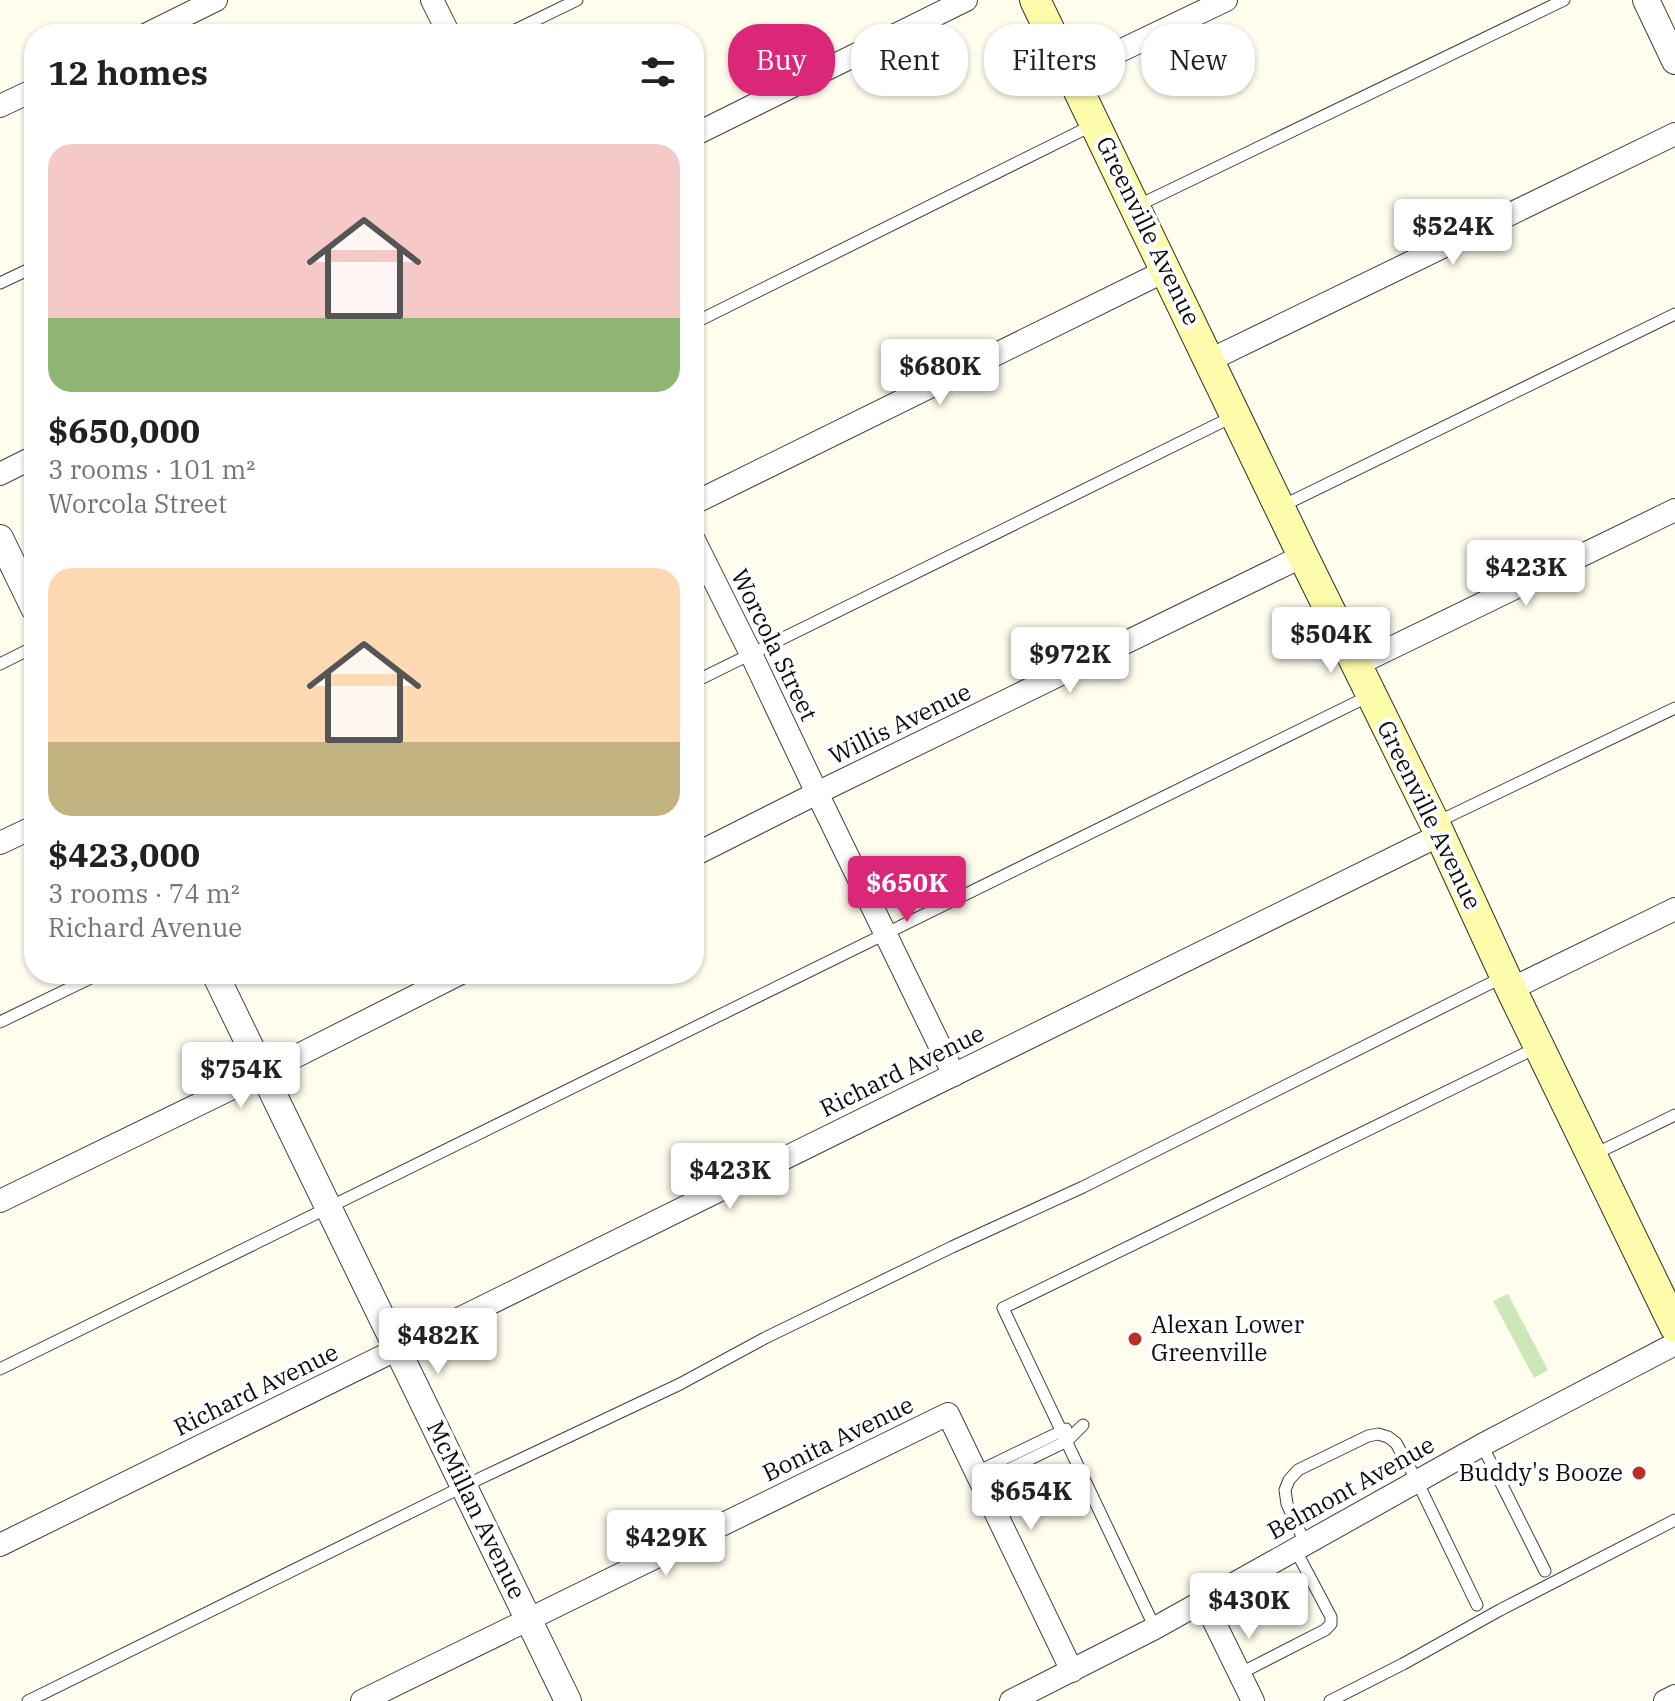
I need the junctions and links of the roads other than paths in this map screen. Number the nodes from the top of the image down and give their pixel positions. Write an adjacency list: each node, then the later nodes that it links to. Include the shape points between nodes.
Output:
1 (216, 0): 9 (street)
2 (432, 0): 10 (street)
3 (577, 0): 11 (lane)
4 (966, 0): 19 (street)
5 (1035, 0): 12 (main road, Greenville Avenue)
6 (1226, 0): 13 (street)
7 (1564, 0): 21 (lane)
8 (1646, 0): 14 (street)
9 (167, 24)
10 (444, 24)
11 (528, 24)
12 (1047, 24)
13 (1125, 49)
14 (1675, 61)
15 (24, 95): 17 (street)
16 (1083, 96): 18 (main road, Greenville Avenue)
17 (0, 106)
18 (1096, 124): 21 (main road, Greenville Avenue); 26 (lane)
19 (704, 130)
20 (1675, 134): 27 (street)
21 (1136, 207): 22 (main road, Greenville Avenue)
22 (1167, 270): 27 (main road, Greenville Avenue); 31 (street)
23 (24, 272): 24 (lane)
24 (0, 283)
25 (1675, 314): 32 (lane)
26 (704, 318)
27 (1210, 360): 28 (main road, Greenville Avenue)
28 (1236, 415): 32 (main road, Greenville Avenue); 39 (lane)
29 (24, 462): 30 (street)
30 (0, 474)
31 (704, 498)
32 (1280, 507): 35 (main road, Greenville Avenue)
33 (1675, 510): 41 (street)
34 (0, 538): 37 (street)
35 (1303, 556): 41 (main road, Greenville Avenue); 45 (street, Willis Avenue)
36 (704, 560): 39 (street, Worcola Street)
37 (24, 587)
38 (24, 652): 40 (lane)
39 (751, 654): 42 (lane); 45 (street, Worcola Street)
40 (0, 664)
41 (1356, 665): 43 (main road, Greenville Avenue)
42 (704, 677)
43 (1371, 695): 46 (main road, Greenville Avenue); 51 (lane)
44 (1675, 708): 46 (lane)
45 (817, 793): 49 (street, Willis Avenue); 51 (street, Worcola Street)
46 (1437, 829): 52 (main road, Greenville Avenue); 59 (street, Richard Avenue)
47 (24, 832): 48 (street)
48 (0, 843)
49 (704, 850)
50 (1675, 909): 52 (street)
51 (886, 933): 59 (street, Worcola Street); 63 (lane)
52 (1508, 983): 57 (main road, Greenville Avenue); 72 (lane)
53 (78, 984): 56 (lane)
54 (220, 984): 58 (street, McMillan Avenue)
55 (439, 984): 58 (street)
56 (0, 1022)
57 (1539, 1047): 61 (main road, Greenville Avenue); 68 (lane, via 1003,1308)
58 (263, 1073): 62 (street); 63 (street, McMillan Avenue)
59 (954, 1075): 66 (street, Richard Avenue)
60 (1675, 1115): 61 (lane)
61 (1593, 1155): 64 (main road, Greenville Avenue)
62 (0, 1201)
63 (328, 1207): 66 (street, McMillan Avenue); 67 (lane)
64 (1675, 1327)
65 (1675, 1344): 69 (street, Belmont Avenue)
66 (397, 1349): 72 (street, McMillan Avenue); 74 (street, Richard Avenue)
67 (0, 1369)
68 (1064, 1436): 70 (lane); 80 (lane)
69 (1482, 1445): 71 (street, Belmont Avenue); 76 (lane)
70 (980, 1477): 79 (street, Bonita Avenue, via 948,1414); 81 (street)
71 (1417, 1481): 75 (street, Belmont Avenue); 75 (lane, via 1396,1443 1378,1434 1298,1470 1285,1490); 78 (lane)
72 (464, 1486): 79 (street, McMillan Avenue); 84 (lane)
73 (1675, 1520): 89 (lane)
74 (0, 1545)
75 (1300, 1546): 77 (street, Belmont Avenue); 82 (lane, via 1331,1624)
76 (1545, 1571)
77 (1204, 1601): 80 (street, Belmont Avenue); 82 (street)
78 (1477, 1605)
79 (529, 1619): 85 (street, Bonita Avenue); 86 (street, McMillan Avenue)
80 (1155, 1628): 81 (street, Belmont Avenue)
81 (1072, 1671): 87 (street, Belmont Avenue)
82 (1239, 1674): 88 (street)
83 (1675, 1696): 90 (street)
84 (28, 1701)
85 (362, 1701)
86 (568, 1701)
87 (1011, 1701)
88 (1253, 1701)
89 (1330, 1701)
90 (1665, 1701)

